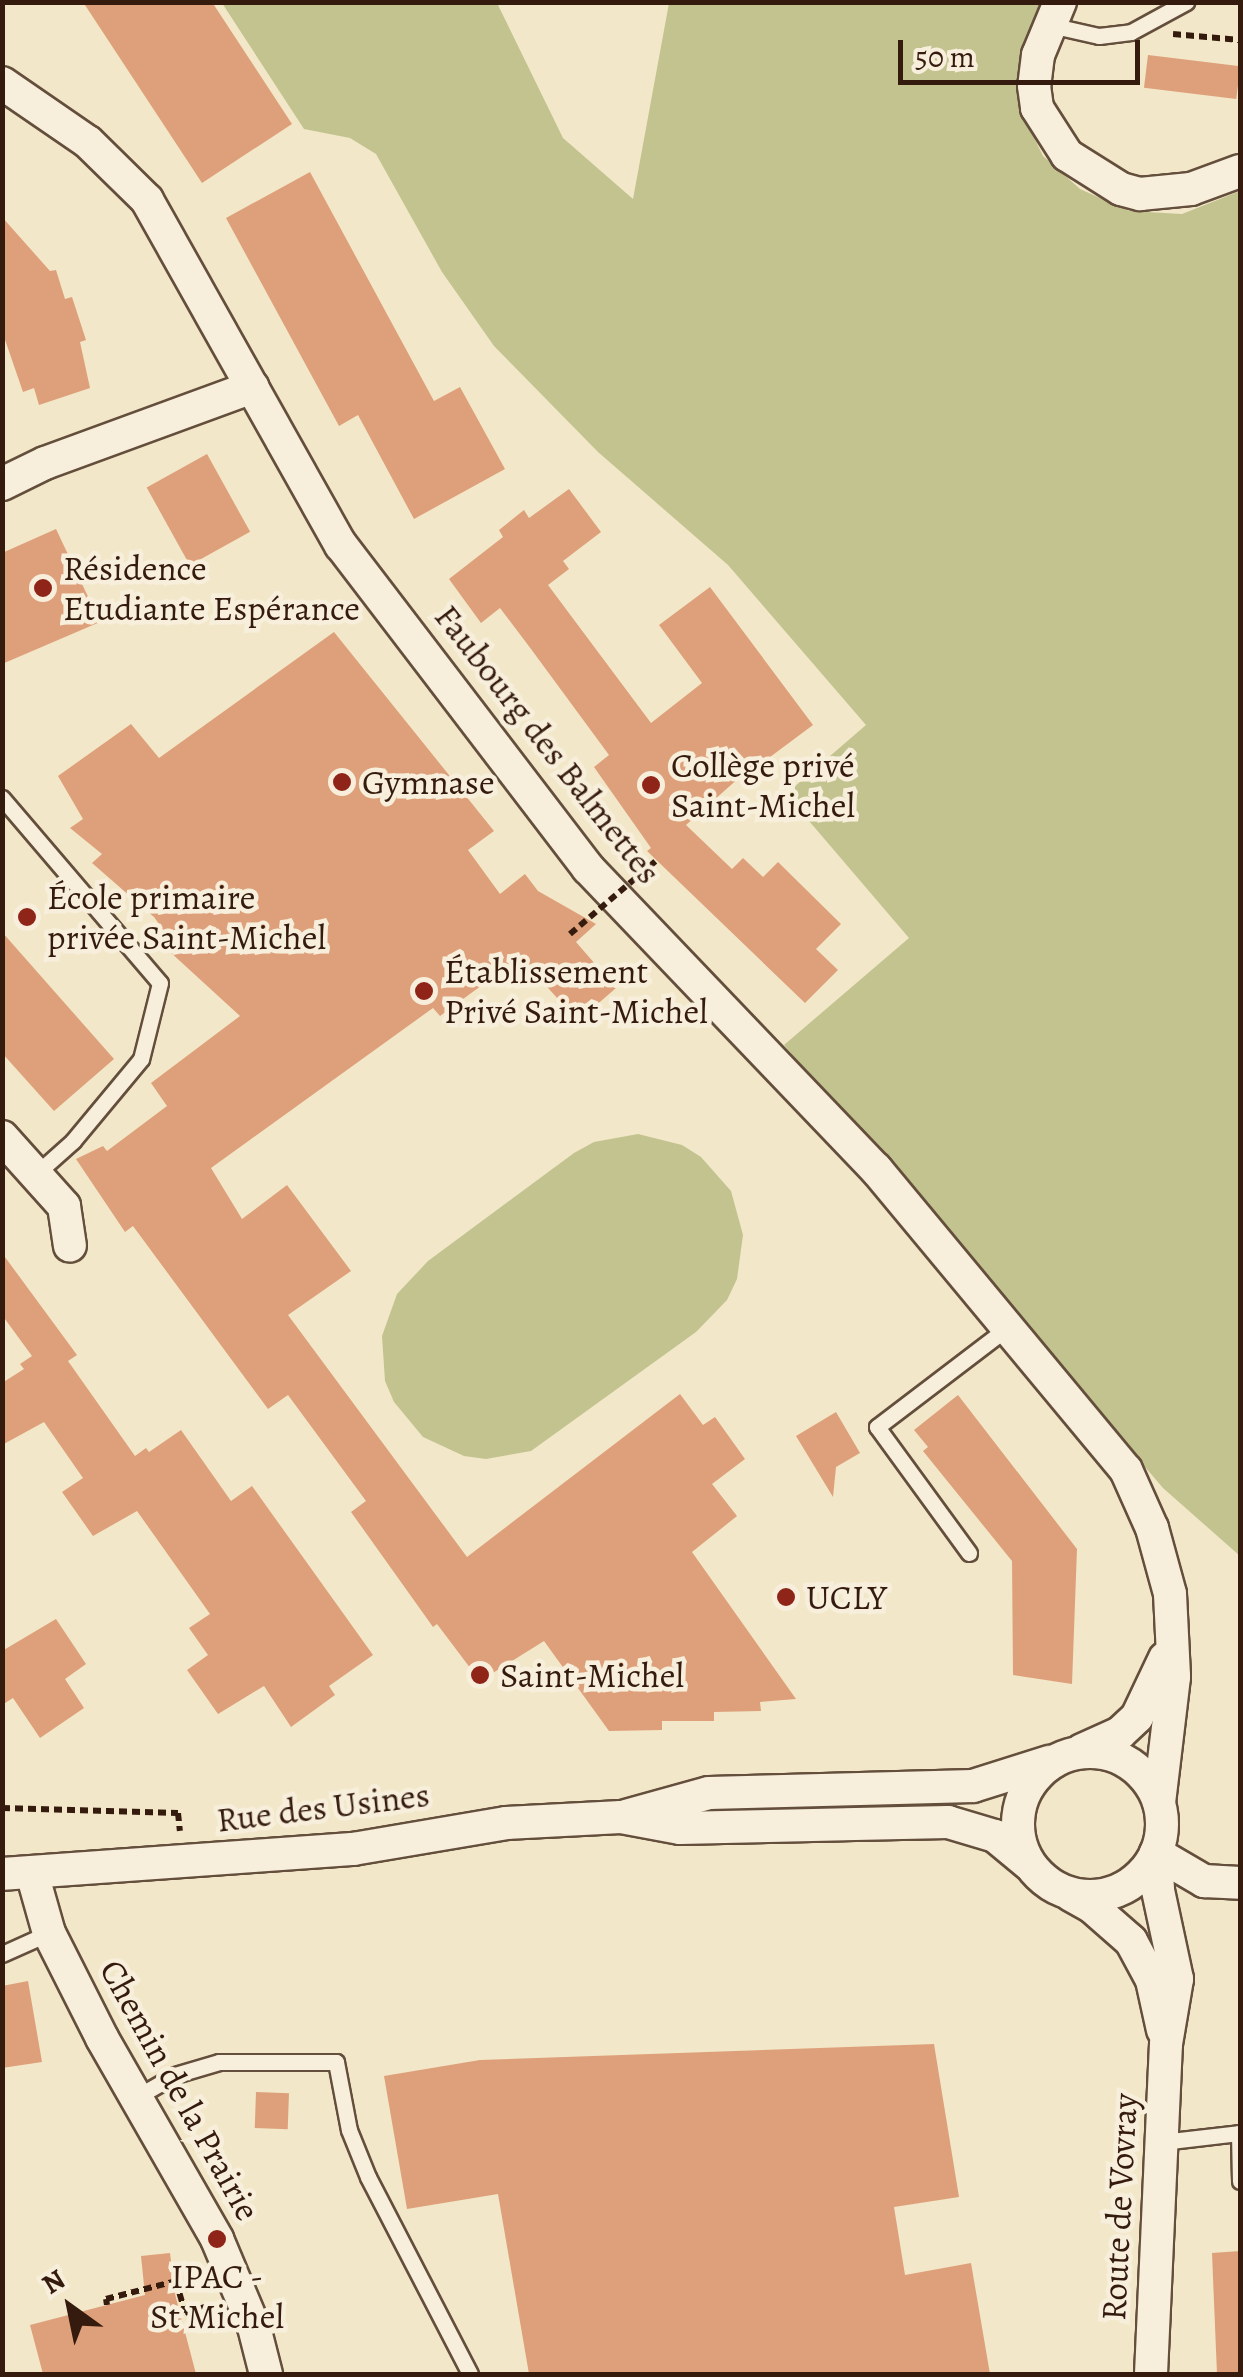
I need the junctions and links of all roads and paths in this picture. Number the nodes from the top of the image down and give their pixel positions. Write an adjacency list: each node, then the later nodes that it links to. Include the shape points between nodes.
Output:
1 (1186, 2): 3 (lane)
2 (1055, 14): 3 (lane, via 1099,36 1131,32); 6 (street, via 1038,55 1038,108 1059,144 1087,171 1121,189 1162,194)
3 (1151, 21): 4 (path, via 1178,38)
4 (1240, 40)
5 (2, 82): 7 (street, Faubourg des Balmettes, via 130,179 165,226)
6 (1240, 171)
7 (254, 387): 8 (street); 15 (street, Faubourg des Balmettes, via 341,545 588,868 876,1169)
8 (2, 484)
9 (2, 798): 13 (lane, via 160,983 141,1059 74,1141)
10 (658, 860): 11 (path, bridge)
11 (570, 934)
12 (2, 1136): 13 (street)
13 (36, 1174): 14 (street, via 64,1206)
14 (70, 1246)
15 (1007, 1328): 16 (lane, via 877,1428); 17 (street, Faubourg des Balmettes, via 1126,1470 1162,1557)
16 (970, 1553)
17 (1170, 1639): 18 (street, Faubourg des Balmettes, via 1160,1675 1136,1717 1120,1733); 19 (street, Faubourg des Balmettes, via 1174,1677)
18 (1066, 1756): 19 (street, via 1117,1756 1143,1775); 22 (street, Rue des Usines, via 973,1786 710,1793); 24 (street, via 1042,1769 1021,1802 1021,1845)
19 (1159, 1802): 23 (street)
20 (2, 1808): 21 (path)
21 (178, 1813)
22 (621, 1818): 24 (street, Rue des Usines, via 680,1828 948,1822 995,1836); 25 (street, Rue des Usines, via 506,1823 353,1850)
23 (1156, 1853): 26 (street, via 1204,1881); 27 (street, via 1118,1891); 30 (street, Route de Vovray, via 1177,1980)
24 (1030, 1865): 27 (street)
25 (18, 1873): 28 (street, Chemin de la Prairie)
26 (1240, 1883)
27 (1064, 1892): 30 (street, Route de Vovray, via 1099,1912 1137,1951 1152,1980)
28 (49, 1932): 29 (lane); 31 (street, Chemin de la Prairie)
29 (2, 1954)
30 (1166, 2044): 33 (street, Route de Vovray)
31 (135, 2098): 37 (street, Chemin de la Prairie, via 217,2239); 38 (lane, via 219,2062 336,2062 349,2130 368,2178)
32 (1240, 2133): 33 (lane); 34 (lane)
33 (1162, 2142): 39 (street, Route de Vovray)
34 (1240, 2181)
35 (107, 2305): 36 (path, via 106,2300 176,2281 185,2313)
36 (205, 2307)
37 (266, 2374)
38 (470, 2374)
39 (1151, 2374)

